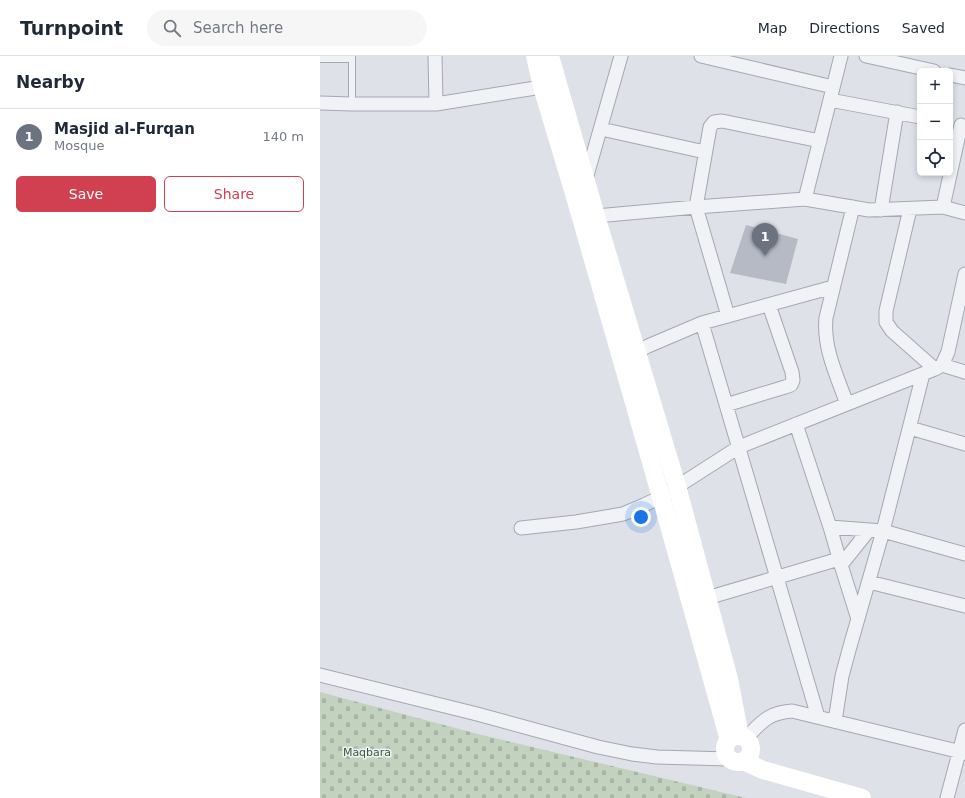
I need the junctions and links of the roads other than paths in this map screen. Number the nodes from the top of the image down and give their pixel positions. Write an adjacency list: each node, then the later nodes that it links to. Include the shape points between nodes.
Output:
1 (435, 56): 18 (street)
2 (534, 56): 14 (main road)
3 (550, 56): 25 (main road)
4 (621, 56): 22 (street)
5 (701, 56): 13 (street)
6 (841, 56): 13 (street)
7 (866, 56): 10 (street)
8 (352, 57): 9 (lane); 17 (lane)
9 (320, 59)
10 (920, 68)
11 (953, 75): 12 (street)
12 (965, 77)
13 (833, 87): 15 (street)
14 (542, 88): 18 (street); 49 (main road)
15 (830, 100): 19 (street); 23 (street)
16 (320, 103): 17 (street)
17 (352, 104): 18 (street)
18 (436, 104)
19 (897, 112): 20 (street); 31 (street)
20 (917, 116)
21 (959, 125): 29 (street)
22 (601, 129): 24 (street); 25 (street)
23 (820, 141): 24 (street, via 722,121 714,122 710,127); 26 (street)
24 (705, 152): 27 (street)
25 (586, 179): 33 (main road)
26 (805, 199): 27 (street); 28 (street)
27 (696, 207): 33 (street); 37 (street)
28 (853, 207): 31 (street); 35 (street)
29 (943, 208): 30 (street); 32 (street)
30 (910, 209): 31 (street); 40 (street, via 886,311 886,322 892,331)
31 (881, 210)
32 (965, 213)
33 (596, 216): 39 (main road)
34 (965, 274): 40 (street, via 948,352)
35 (834, 287): 36 (street); 42 (street, via 825,330 827,346)
36 (769, 304): 37 (street); 43 (street, via 792,372 791,385)
37 (728, 316): 38 (street)
38 (702, 323): 39 (street); 43 (street)
39 (637, 352): 48 (main road)
40 (934, 369): 41 (street); 42 (street); 45 (street)
41 (965, 372)
42 (847, 404): 44 (street)
43 (726, 405): 47 (street)
44 (796, 424): 47 (street); 50 (street)
45 (910, 428): 46 (street); 53 (street)
46 (965, 444)
47 (739, 447): 48 (street); 56 (street)
48 (677, 486): 49 (street); 58 (main road)
49 (661, 497): 51 (street, via 623,514); 65 (main road)
50 (830, 527): 52 (street); 55 (street)
51 (522, 528)
52 (869, 530): 53 (street); 55 (street)
53 (883, 531): 54 (street); 57 (street)
54 (965, 554)
55 (840, 562): 56 (street); 60 (street)
56 (776, 577): 58 (street); 62 (street)
57 (869, 582): 59 (street); 60 (street)
58 (707, 598): 65 (main road, via 729,679)
59 (965, 606)
60 (858, 619): 63 (street, via 842,676)
61 (320, 675): 67 (street, via 632,754)
62 (818, 717): 63 (street); 65 (street, via 792,711 779,712)
63 (835, 721): 66 (street)
64 (965, 730): 66 (street)
65 (738, 738): 67 (main road, via 725,746 725,753); 67 (main road, via 750,744 751,751 749,757)
66 (963, 752): 69 (street)
67 (736, 760): 68 (main road)
68 (862, 798)
69 (947, 798)

